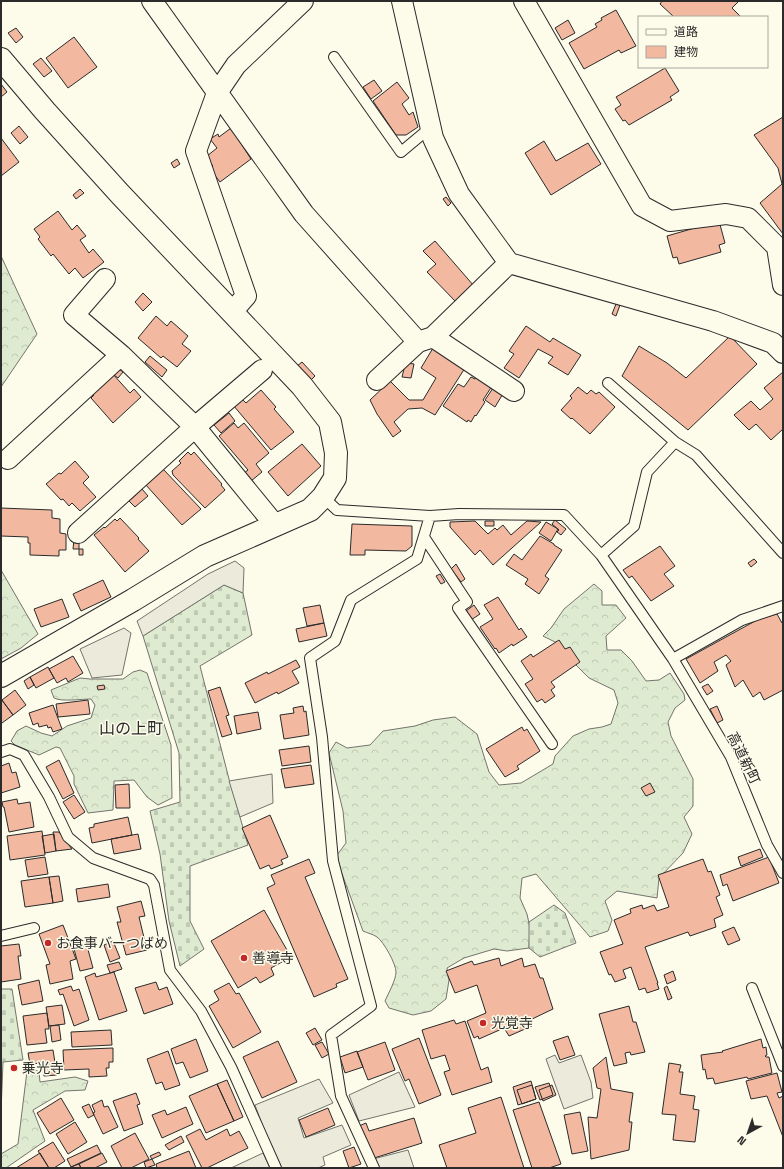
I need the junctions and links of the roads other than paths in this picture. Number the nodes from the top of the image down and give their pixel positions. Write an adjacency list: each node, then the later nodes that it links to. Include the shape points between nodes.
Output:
1 (152, 1): 7 (street)
2 (303, 1): 7 (street, via 236,65)
3 (402, 1): 8 (street)
4 (524, 1): 11 (street, via 642,206 670,221 726,214 748,218 777,247)
5 (334, 57): 8 (lane, via 401,152)
6 (1, 59): 12 (street, via 120,194)
7 (217, 93): 12 (street, via 196,151 246,296); 13 (street, via 304,214)
8 (430, 127): 9 (street, via 459,194)
9 (509, 263): 13 (street); 14 (street, via 713,320 773,343)
10 (105, 279): 15 (street, via 74,315)
11 (783, 285)
12 (232, 312): 23 (street, via 302,386 330,422 336,453 335,478)
13 (426, 340): 17 (street); 19 (street)
14 (783, 353)
15 (121, 355): 20 (street); 22 (street)
16 (262, 370): 20 (street)
17 (377, 380)
18 (608, 383): 21 (lane)
19 (514, 391)
20 (195, 427): 25 (street); 26 (street)
21 (675, 442): 28 (lane, via 696,455); 29 (lane, via 647,472 634,526)
22 (8, 459)
23 (323, 497): 24 (lane, 高道新町, via 336,510); 25 (street, via 310,510)
24 (430, 516): 27 (lane); 29 (lane, 高道新町, via 564,515)
25 (275, 525): 32 (street, via 205,556)
26 (78, 533)
27 (424, 537): 33 (lane, via 467,602 458,608); 41 (lane, via 417,558 351,600 335,641 310,658 322,737 333,861 371,1006 331,1035 341,1096)
28 (783, 553)
29 (601, 555): 31 (lane, 高道新町)
30 (783, 606): 31 (lane, via 742,620)
31 (673, 659): 35 (lane, 高道新町, via 731,758 767,845)
32 (1, 676)
33 (552, 744)
34 (1, 752): 40 (lane, via 10,749 24,755 49,797 68,837 93,858 150,879 154,885 170,970 201,1011 231,1067)
35 (783, 873)
36 (34, 928): 37 (lane)
37 (1, 936)
38 (752, 988): 39 (lane)
39 (783, 1066)
40 (276, 1168)
41 (374, 1168)

